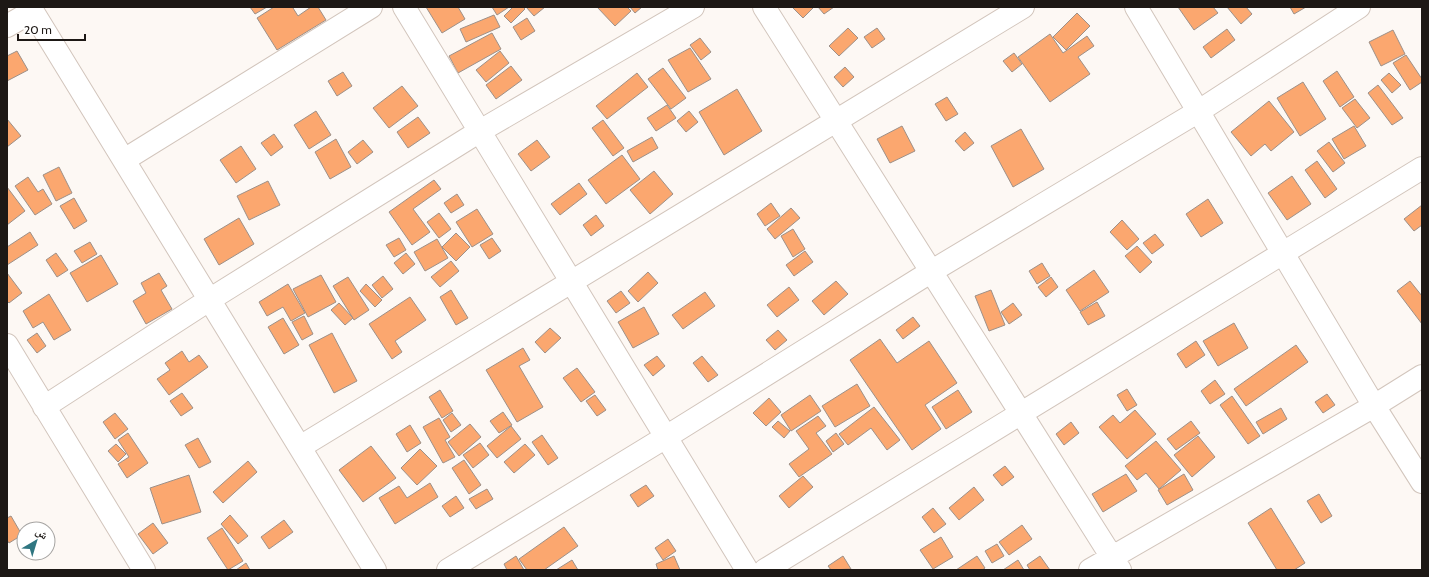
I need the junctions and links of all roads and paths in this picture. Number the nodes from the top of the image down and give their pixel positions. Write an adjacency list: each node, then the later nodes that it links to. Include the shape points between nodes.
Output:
1 (371, 7): 13 (street)
2 (404, 7): 12 (street)
3 (693, 7): 12 (street)
4 (764, 7): 11 (street)
5 (1023, 7): 11 (street)
6 (1136, 7): 10 (street)
7 (1359, 7): 10 (street)
8 (31, 9): 9 (street); 13 (street)
9 (7, 26)
10 (1199, 111): 15 (street); 16 (street)
11 (836, 121): 16 (street); 17 (street)
12 (480, 131): 17 (street); 18 (street)
13 (124, 160): 18 (street)
14 (1422, 168): 15 (street)
15 (1283, 254): 22 (street); 23 (street)
16 (932, 270): 23 (street); 24 (street)
17 (572, 282): 24 (street); 25 (street)
18 (209, 300): 21 (street); 25 (street)
19 (8, 350): 21 (street)
20 (1422, 376): 22 (street)
21 (44, 406): 28 (street)
22 (1374, 406): 26 (street); 27 (street)
23 (1022, 413): 27 (street); 32 (street)
24 (666, 437): 30 (street); 31 (street)
25 (300, 447): 29 (street)
26 (1422, 482)
27 (1116, 563): 33 (street)
28 (144, 570)
29 (375, 570)
30 (448, 570)
31 (747, 570)
32 (765, 570)
33 (1090, 570)

